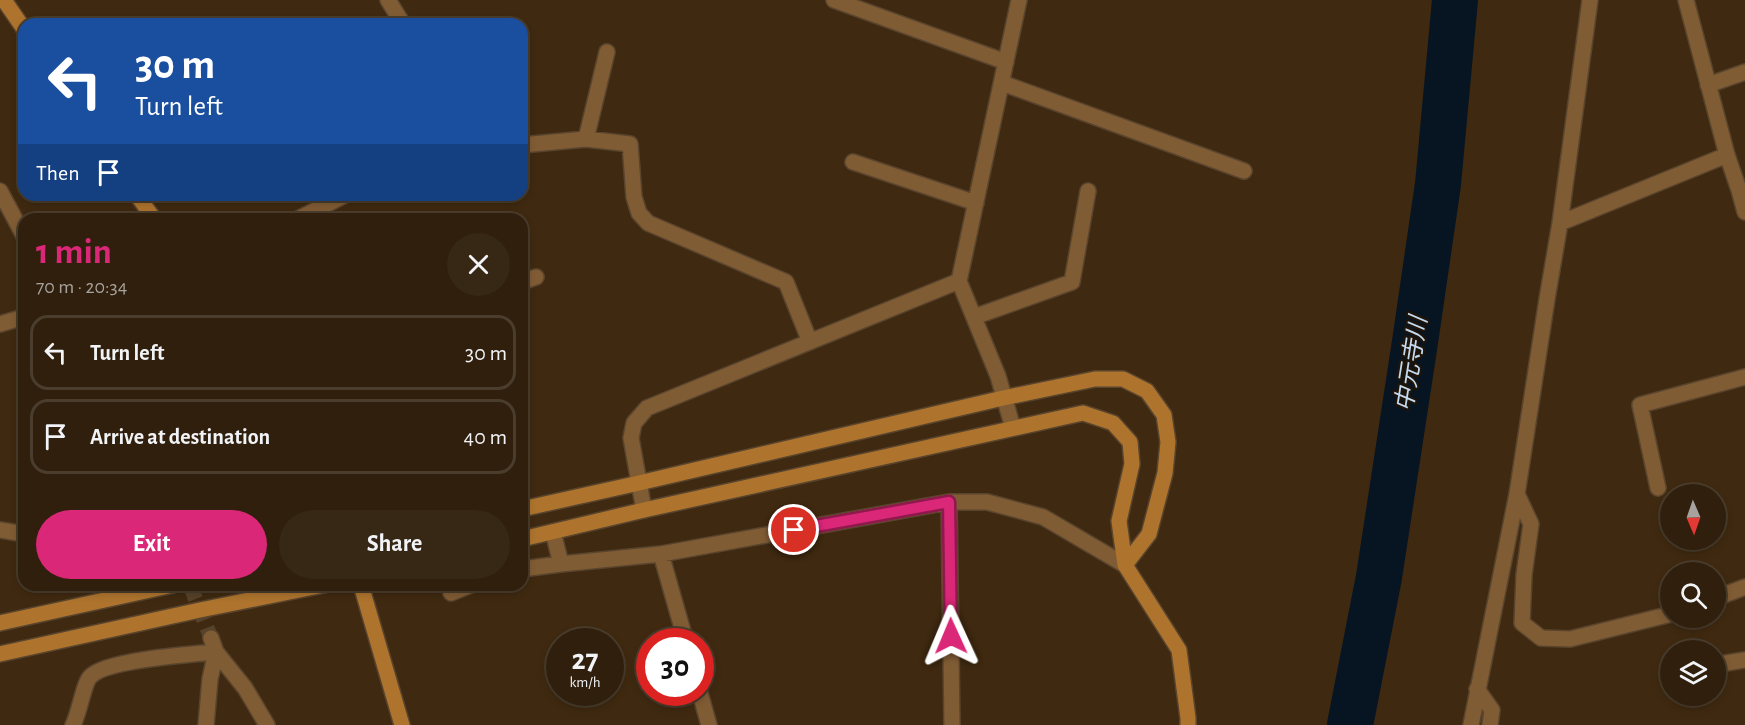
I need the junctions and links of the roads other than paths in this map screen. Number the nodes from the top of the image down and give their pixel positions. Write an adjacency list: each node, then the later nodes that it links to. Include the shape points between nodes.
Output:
1 (4, 0): 8 (street)
2 (388, 0): 7 (street)
3 (834, 0): 10 (street)
4 (1019, 0): 10 (street)
5 (1590, 0): 26 (street)
6 (1686, 0): 13 (street)
7 (399, 18)
8 (18, 20)
9 (607, 52): 14 (street)
10 (1006, 62): 12 (street)
11 (1745, 72): 13 (street)
12 (1002, 83): 18 (street); 23 (street)
13 (1708, 85): 16 (street)
14 (586, 139): 15 (street); 32 (street, via 630,144 634,196 639,213 648,223 786,282)
15 (528, 144)
16 (1727, 155): 19 (street); 26 (street)
17 (853, 162): 23 (street)
18 (1244, 171)
19 (1742, 189): 24 (street)
20 (1088, 191): 29 (street, via 1072,282)
21 (0, 192): 27 (street)
22 (333, 201): 25 (street)
23 (976, 203): 28 (street)
24 (1745, 212)
25 (310, 213)
26 (1560, 223): 38 (street)
27 (18, 225)
28 (959, 281): 29 (street); 32 (street)
29 (974, 317): 34 (street)
30 (18, 319): 31 (street)
31 (0, 324)
32 (810, 342): 36 (street, via 647,408 634,423 631,438)
33 (1745, 377): 37 (street, via 1640,405)
34 (1003, 398): 35 (street); 36 (street); 48 (street, via 1095,380 1123,379 1147,391 1164,415 1168,442 1165,473 1149,534)
35 (1013, 428): 41 (street); 48 (street, via 1083,413 1113,423 1130,442 1132,464 1119,521)
36 (639, 483): 40 (street); 41 (street)
37 (1658, 488)
38 (1517, 494): 57 (street, via 1531,524 1522,623 1541,638 1570,639); 64 (street)
39 (949, 502): 46 (street); 48 (street, via 987,502 1042,517); 71 (street)
40 (528, 507)
41 (644, 510): 43 (street)
42 (0, 530): 44 (street)
43 (553, 532): 45 (street); 47 (street)
44 (18, 533)
45 (528, 538)
46 (661, 554): 47 (street); 59 (street)
47 (561, 564): 49 (street)
48 (1125, 565): 72 (street, via 1179,650)
49 (528, 568)
50 (1745, 587): 56 (street)
51 (146, 591): 58 (street)
52 (294, 591): 61 (street)
53 (363, 591): 69 (street)
54 (456, 591): 55 (street)
55 (451, 593)
56 (1726, 594)
57 (1660, 617)
58 (0, 623)
59 (682, 628)
60 (214, 645): 66 (street, via 101,669 88,678); 67 (street); 68 (street)
61 (0, 654)
62 (1745, 660): 63 (street)
63 (1726, 663)
64 (1478, 689): 73 (street); 74 (street, via 1492,710)
65 (704, 706): 70 (street)
66 (73, 725)
67 (206, 725)
68 (267, 725)
69 (402, 725)
70 (709, 725)
71 (952, 725)
72 (1188, 725)
73 (1471, 725)
74 (1490, 725)

